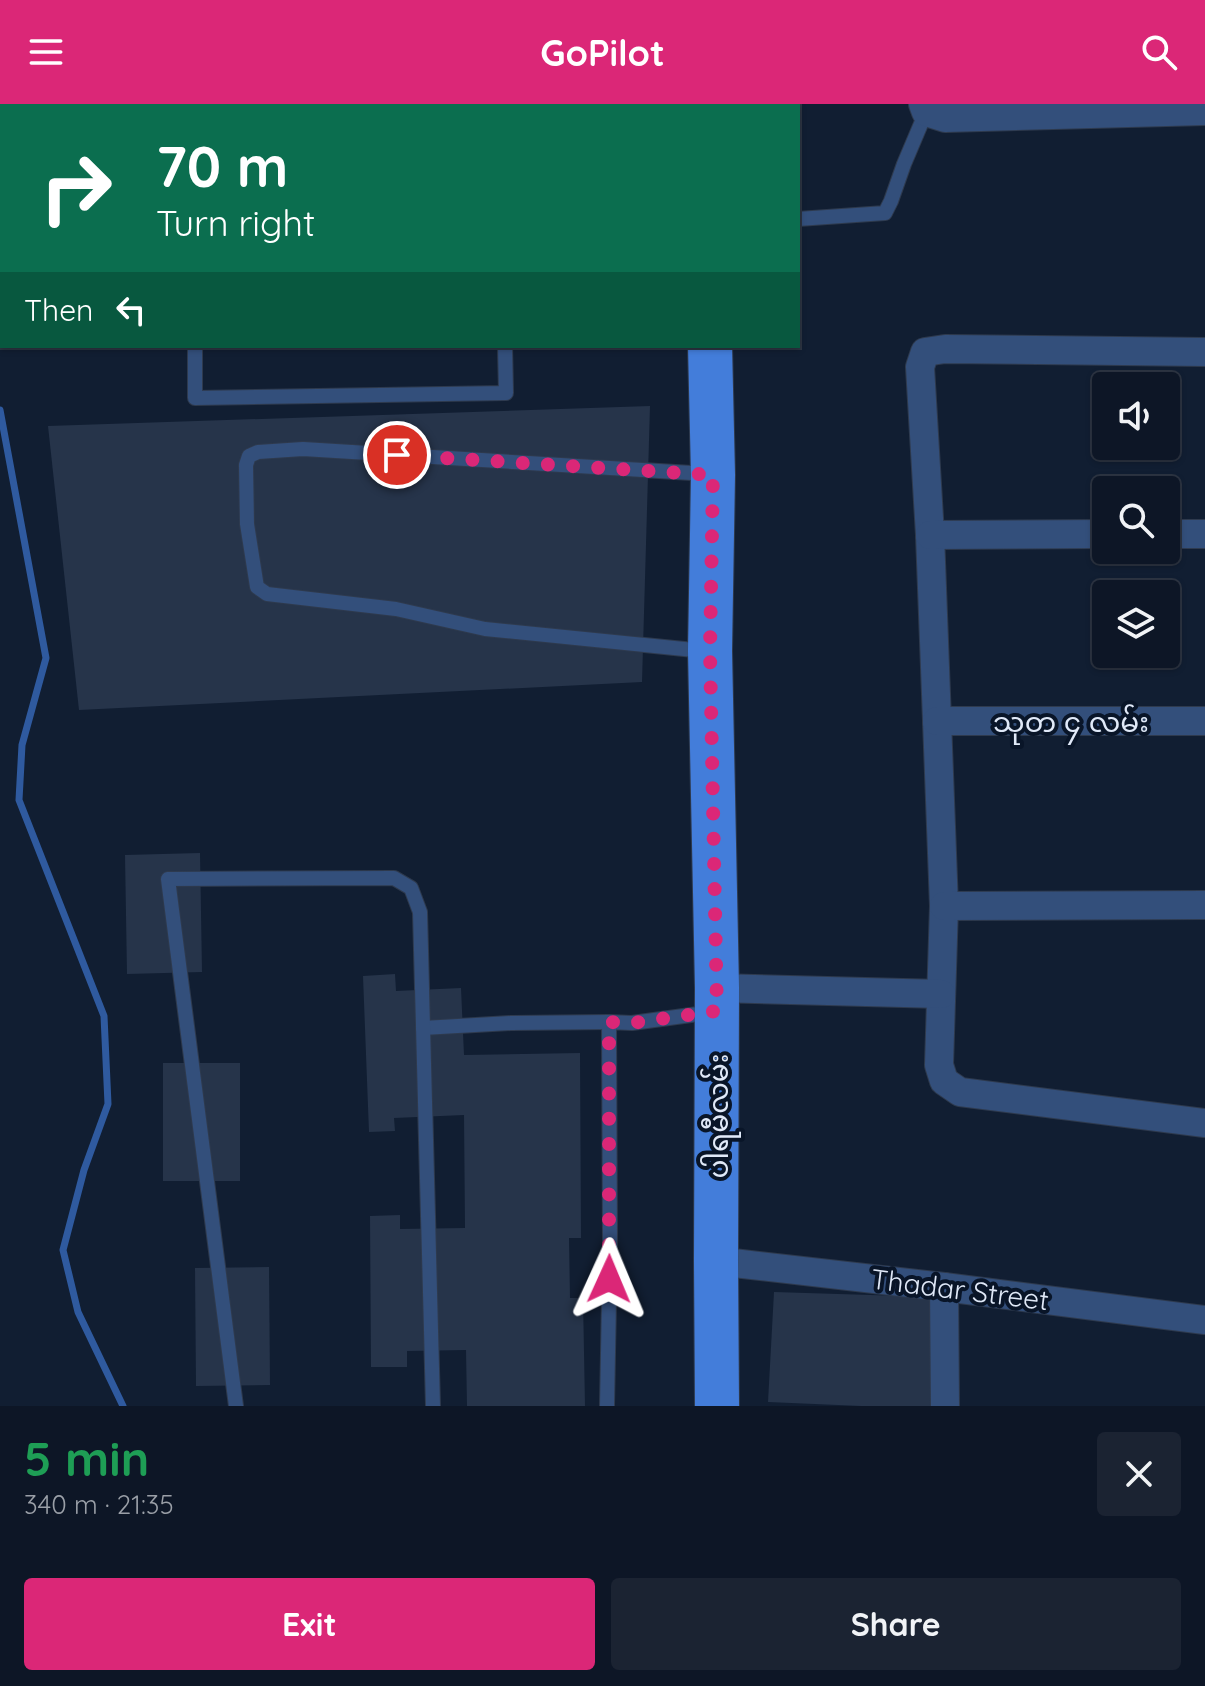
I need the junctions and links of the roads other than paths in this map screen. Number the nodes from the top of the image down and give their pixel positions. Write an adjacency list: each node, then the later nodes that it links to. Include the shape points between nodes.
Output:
1 (924, 108): 2 (street, via 945,118); 3 (lane, via 885,213)
2 (1205, 111)
3 (800, 219)
4 (195, 348): 5 (lane, via 195,398 506,393)
5 (505, 348)
6 (710, 348): 8 (main road, ပါရမီလမ်း)
7 (1205, 352): 12 (street, via 925,352 920,367)
8 (713, 475): 13 (main road, ပါရမီလမ်း); 13 (lane, via 303,449 258,452 246,465 247,524 257,587 267,594 396,609 485,629)
9 (1092, 534): 12 (street)
10 (1180, 534): 11 (street)
11 (1205, 534)
12 (930, 535): 14 (street)
13 (710, 651): 19 (main road, ပါရမီလမ်း)
14 (937, 721): 15 (street, သုတ ၄ လမ်း); 17 (street)
15 (1205, 721)
16 (1205, 905): 17 (street)
17 (944, 906): 18 (street)
18 (941, 994): 19 (street); 22 (street, via 939,1065 944,1081 960,1092)
19 (717, 1000): 20 (lane, via 632,1023); 23 (main road, ပါရမီလမ်း)
20 (609, 1022): 21 (lane); 28 (lane)
21 (423, 1028): 26 (lane, via 420,912 411,888 394,878 168,879); 27 (lane)
22 (1205, 1123)
23 (716, 1261): 24 (street, Thadar Street); 29 (main road, ပါရမီလမ်း)
24 (944, 1287): 25 (street, Thadar Street); 30 (street)
25 (1205, 1320)
26 (236, 1406)
27 (433, 1406)
28 (607, 1406)
29 (717, 1406)
30 (945, 1406)

